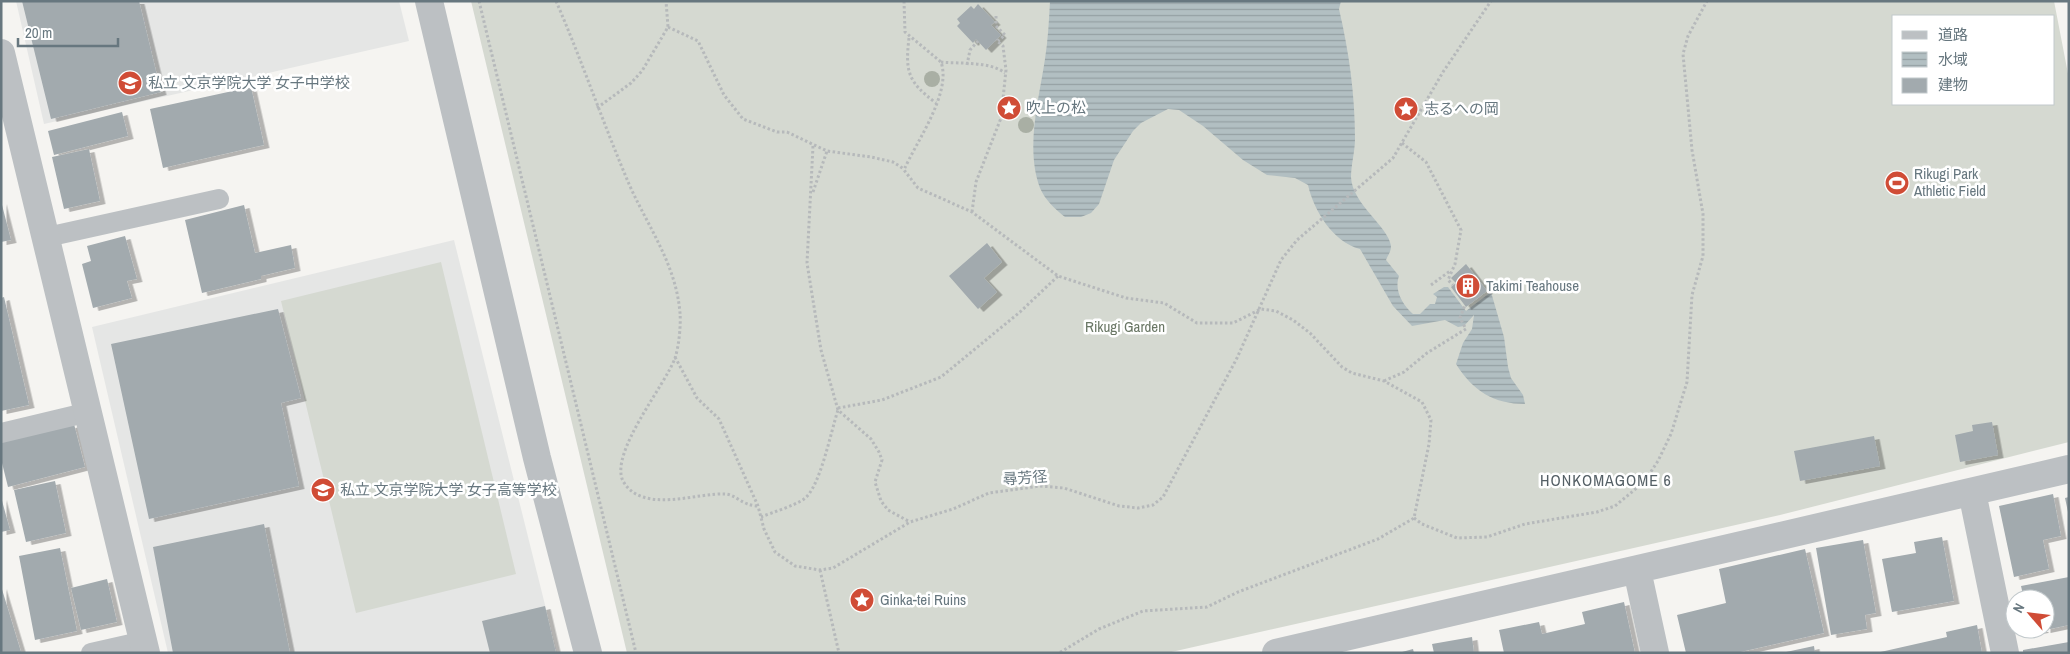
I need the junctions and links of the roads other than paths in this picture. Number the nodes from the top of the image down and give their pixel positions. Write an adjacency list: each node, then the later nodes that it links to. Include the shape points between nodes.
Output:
1 (429, 1): 14 (street, via 537,458)
2 (1, 54): 3 (street)
3 (6, 96): 5 (street)
4 (219, 199): 5 (lane)
5 (47, 236): 6 (street)
6 (89, 412): 7 (lane); 11 (street)
7 (1, 433)
8 (2069, 469): 9 (street)
9 (1972, 492): 10 (street); 17 (street)
10 (1637, 570): 12 (street); 16 (street)
11 (145, 647): 13 (lane)
12 (1315, 648): 15 (street)
13 (91, 653)
14 (588, 653)
15 (1276, 653)
16 (1655, 653)
17 (2005, 653)

